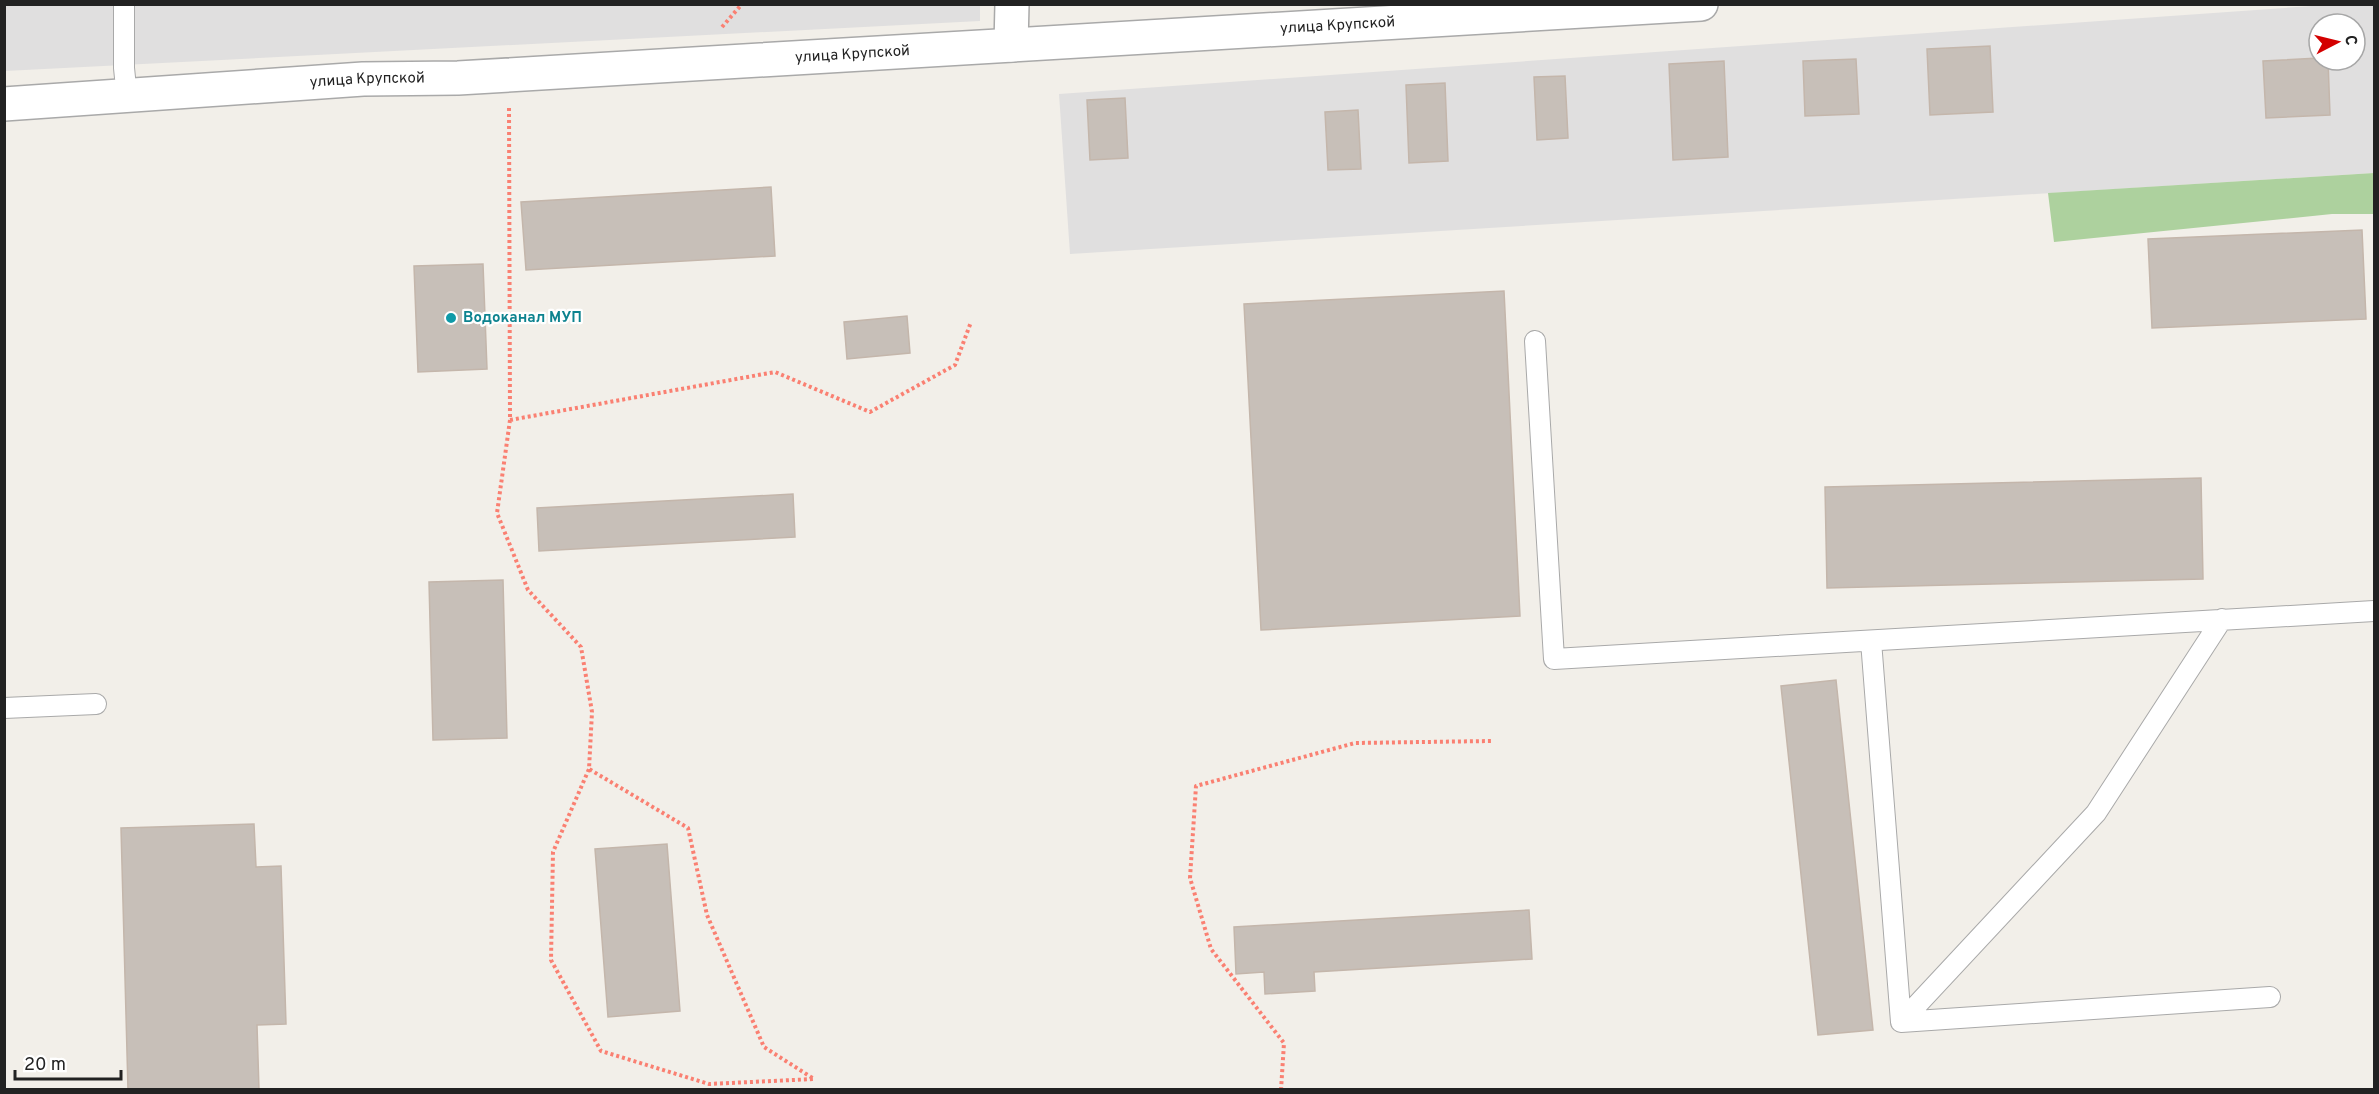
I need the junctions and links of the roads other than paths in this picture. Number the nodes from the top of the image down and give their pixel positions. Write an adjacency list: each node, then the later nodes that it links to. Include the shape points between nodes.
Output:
1 (124, 4): 5 (lane)
2 (1012, 4): 4 (street)
3 (1701, 4): 4 (street, улица Крупской)
4 (1011, 45): 5 (street, улица Крупской, via 509,75 363,79)
5 (127, 97): 6 (street, улица Крупской)
6 (4, 104)
7 (1535, 340): 10 (lane, via 1554,659)
8 (2374, 611): 9 (lane)
9 (2222, 619): 10 (lane); 14 (lane, via 2096,813)
10 (1871, 641): 14 (lane)
11 (96, 704): 12 (lane)
12 (4, 708)
13 (2270, 997): 14 (lane)
14 (1901, 1022)

